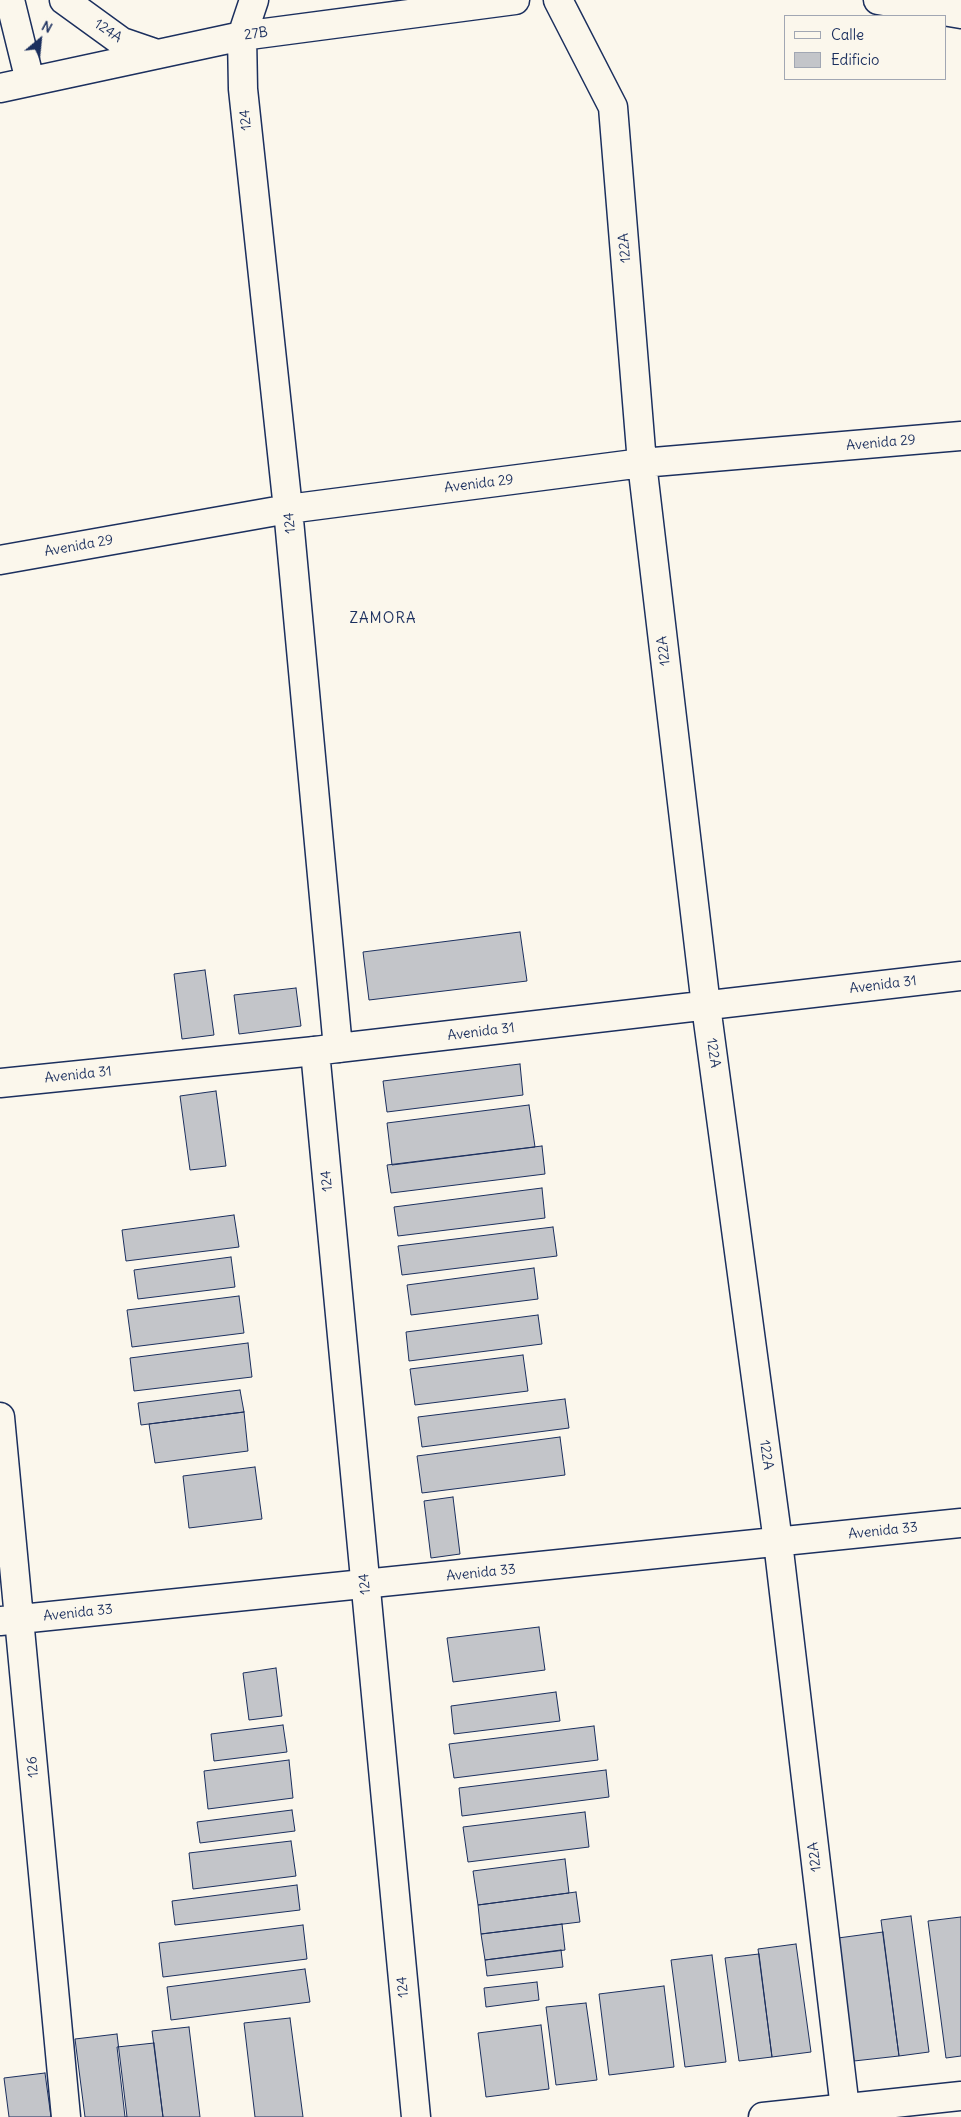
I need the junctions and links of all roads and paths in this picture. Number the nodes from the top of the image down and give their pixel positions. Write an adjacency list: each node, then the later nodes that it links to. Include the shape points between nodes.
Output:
1 (10, 0): 10 (street)
2 (64, 0): 9 (street, 124A, via 122,42)
3 (254, 0): 8 (street, 124)
4 (515, 0): 8 (street, 27B)
5 (558, 0): 13 (street, 122A, via 613,107)
6 (878, 0): 7 (street)
7 (961, 14)
8 (242, 36): 9 (street, 27B); 14 (street, 124, via 243,89)
9 (157, 54): 10 (street, 27B)
10 (30, 81): 11 (street, 27B)
11 (0, 88)
12 (961, 436): 13 (street, Avenida 29)
13 (642, 463): 14 (street, Avenida 29); 17 (street, 122A)
14 (288, 508): 15 (street, Avenida 29); 18 (street, 124)
15 (0, 560)
16 (961, 976): 17 (street, Avenida 31)
17 (706, 1006): 18 (street, Avenida 31); 22 (street, 122A)
18 (326, 1050): 19 (street, Avenida 31); 23 (street, 124)
19 (0, 1083)
20 (0, 1417): 24 (street, 126)
21 (961, 1523): 22 (street, Avenida 33)
22 (778, 1542): 23 (street, Avenida 33); 26 (street, 122A)
23 (365, 1584): 24 (street, Avenida 33); 28 (street, 124)
24 (10, 1620): 27 (street, 126)
25 (961, 2096): 26 (street)
26 (846, 2112): 29 (street)
27 (66, 2117)
28 (416, 2117)
29 (764, 2117)

